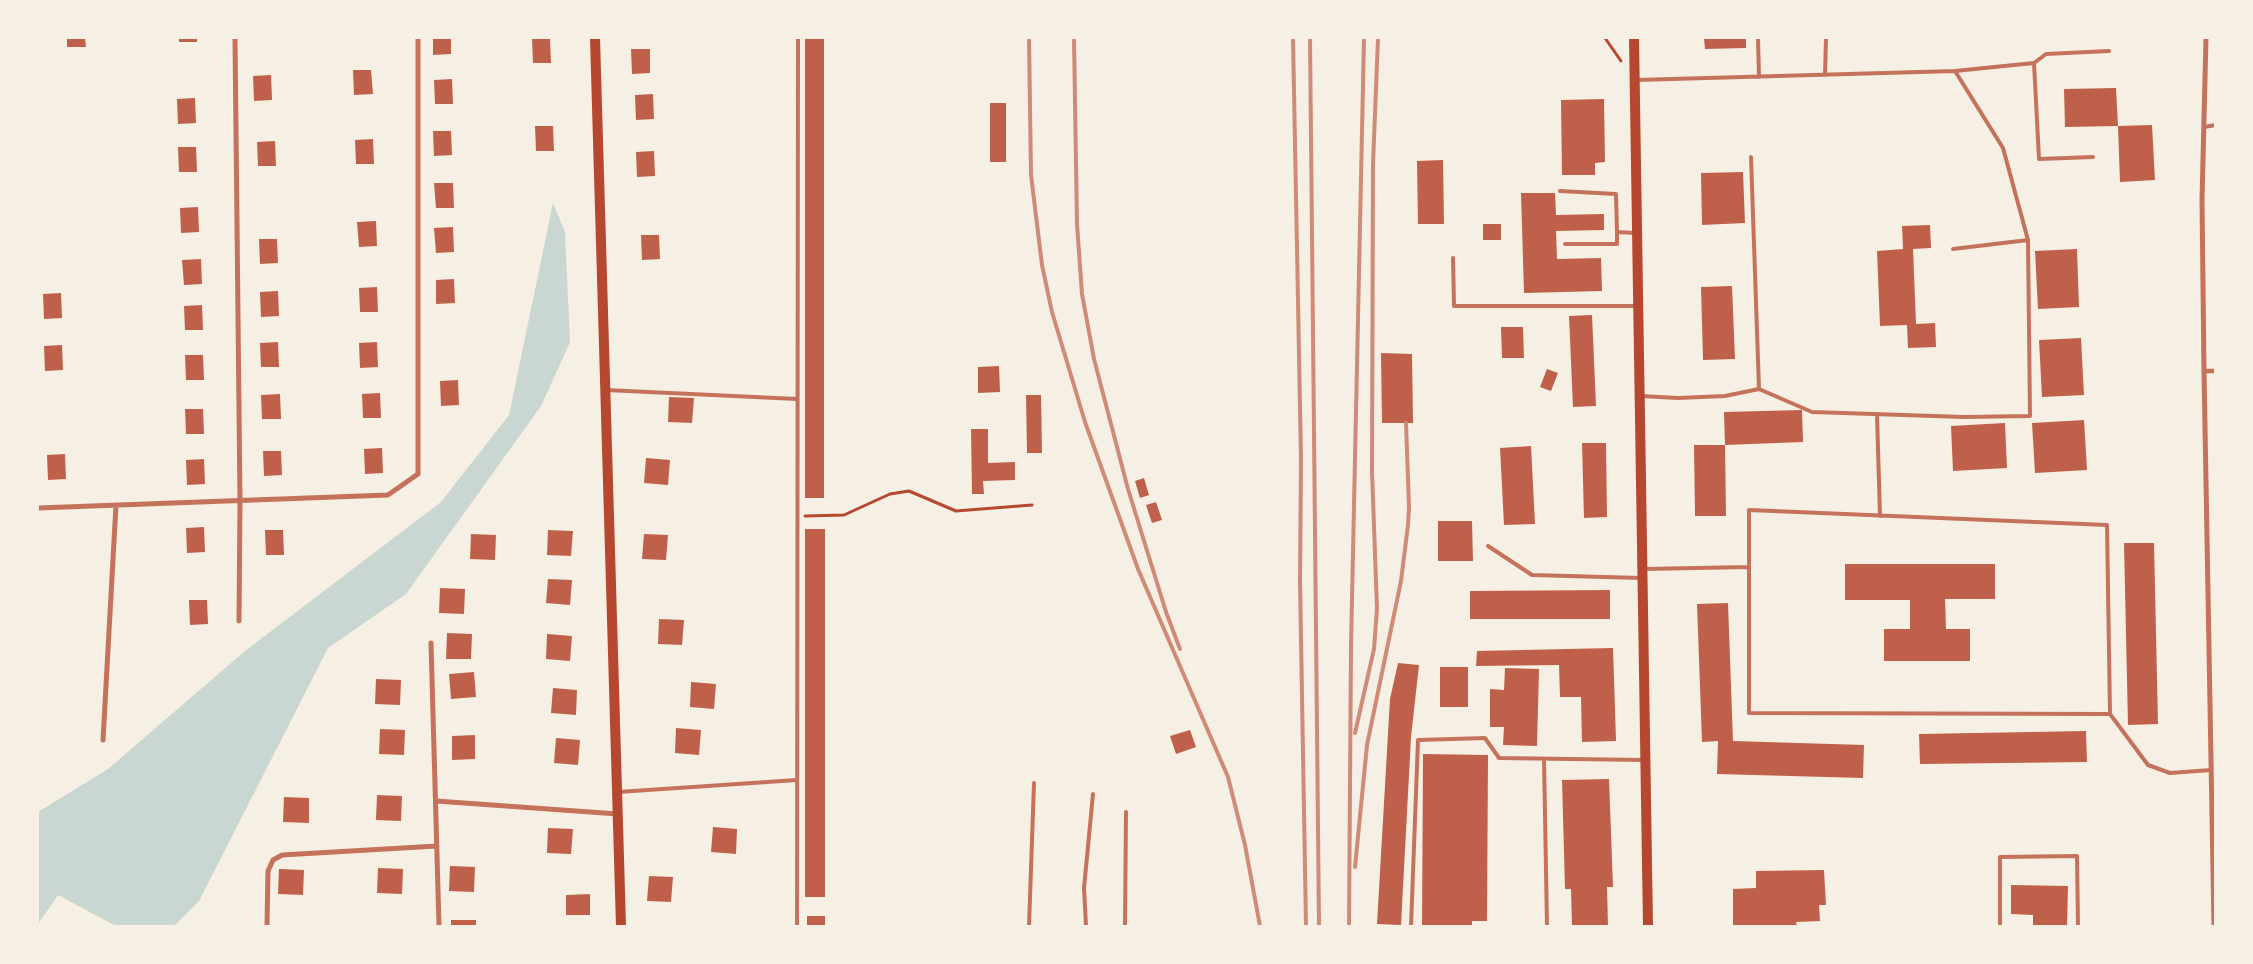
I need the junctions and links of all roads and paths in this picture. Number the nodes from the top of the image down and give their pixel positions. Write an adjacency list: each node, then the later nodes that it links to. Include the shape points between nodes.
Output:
1 (235, 38): 34 (street)
2 (418, 38): 34 (street, via 418,474 388,496)
3 (595, 38): 29 (main road)
4 (798, 38): 32 (lane)
5 (1634, 38): 14 (main road)
6 (1758, 38): 13 (lane)
7 (1826, 38): 12 (lane)
8 (2206, 38): 16 (street)
9 (2110, 50): 10 (lane, via 2046,54)
10 (2034, 63): 11 (lane); 18 (lane, via 2039,159)
11 (1955, 71): 12 (lane); 22 (lane, via 2003,148)
12 (1825, 75): 13 (lane)
13 (1759, 76): 14 (lane)
14 (1635, 80): 21 (main road)
15 (2216, 125): 16 (lane)
16 (2204, 127): 27 (street)
17 (1751, 157): 30 (lane)
18 (2093, 157)
19 (1560, 191): 20 (lane, via 1616,194)
20 (1617, 232): 21 (lane); 23 (lane, via 1617,244)
21 (1637, 232): 26 (main road)
22 (2028, 240): 24 (lane); 33 (lane, via 2030,416)
23 (1565, 244)
24 (1953, 249)
25 (1453, 258): 26 (lane, via 1454,306)
26 (1638, 306): 31 (main road)
27 (2204, 371): 28 (street); 49 (street)
28 (2216, 371)
29 (606, 390): 32 (lane); 52 (main road)
30 (1759, 390): 31 (lane, via 1725,396); 33 (lane, via 1812,412)
31 (1640, 396): 42 (main road)
32 (797, 399): 38 (lane)
33 (1877, 414): 39 (lane)
34 (240, 501): 35 (street); 43 (street)
35 (116, 505): 37 (street); 46 (street)
36 (1032, 505): 38 (path, via 956,511 909,491 890,494 844,515)
37 (38, 508)
38 (797, 516): 50 (lane)
39 (1880, 516): 41 (lane, via 1749,510); 45 (lane, via 2107,525)
40 (1488, 546): 42 (lane, via 1532,575)
41 (1749, 567): 42 (lane); 45 (lane, via 1748,713)
42 (1643, 574): 48 (main road)
43 (239, 621)
44 (431, 643): 54 (street)
45 (2110, 714): 49 (lane, via 2148,765 2170,773)
46 (103, 740)
47 (1544, 759): 48 (lane); 65 (lane, via 1499,758 1485,738 1418,740); 66 (lane)
48 (1646, 760): 67 (main road)
49 (2211, 770): 70 (street)
50 (797, 780): 52 (lane); 61 (lane)
51 (1034, 783): 62 (lane)
52 (618, 792): 56 (main road)
53 (1093, 794): 63 (lane, via 1084,888)
54 (436, 801): 56 (street); 57 (street)
55 (1126, 812): 64 (lane)
56 (619, 814): 60 (main road)
57 (437, 846): 58 (street, via 282,855 273,860 268,871); 59 (street)
58 (267, 926)
59 (439, 926)
60 (621, 926)
61 (797, 926)
62 (1029, 926)
63 (1086, 926)
64 (1126, 926)
65 (1411, 926)
66 (1547, 926)
67 (1648, 926)
68 (2000, 926): 69 (lane, via 2000,856 2077,856)
69 (2078, 926)
70 (2214, 926)

